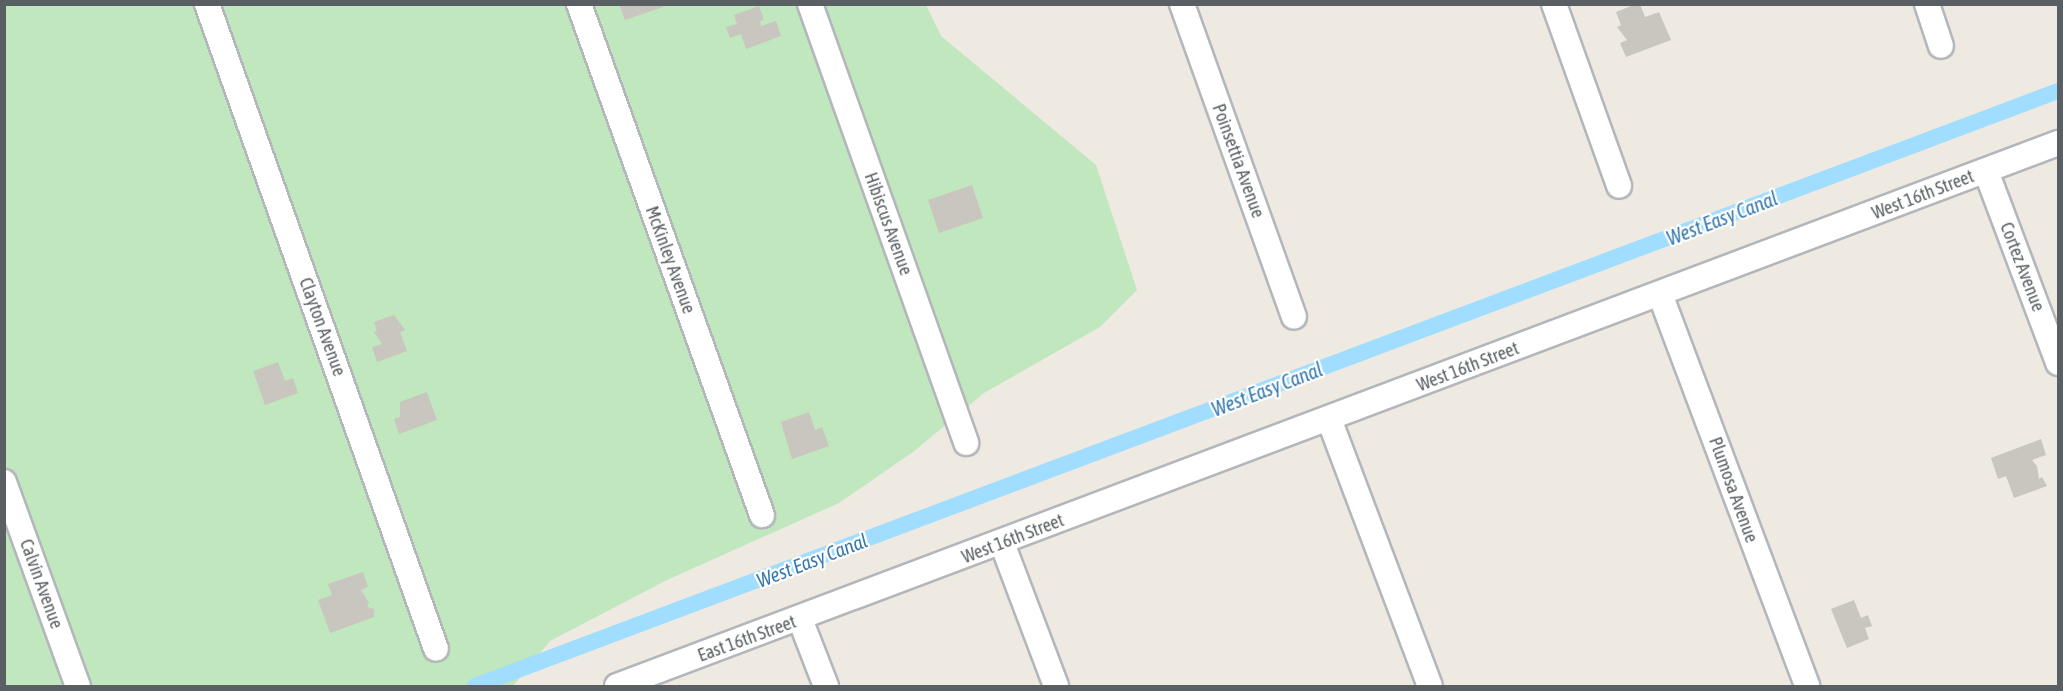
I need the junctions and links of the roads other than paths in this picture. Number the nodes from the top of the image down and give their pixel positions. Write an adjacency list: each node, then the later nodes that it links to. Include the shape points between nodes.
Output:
1 (207, 4): 21 (street, Clayton Avenue)
2 (579, 4): 17 (street, McKinley Avenue)
3 (810, 4): 15 (street, Hibiscus Avenue)
4 (1182, 4): 12 (street, Poinsettia Avenue)
5 (1554, 4): 10 (street)
6 (1926, 4): 7 (street)
7 (1941, 46)
8 (2058, 143): 9 (street, West 16th Street)
9 (1986, 171): 11 (street, West 16th Street); 13 (street, Cortez Avenue)
10 (1618, 186)
11 (1660, 294): 14 (street, West 16th Street); 27 (street, Plumosa Avenue)
12 (1294, 317)
13 (2058, 363)
14 (1329, 419): 18 (street, West 16th Street); 26 (street)
15 (966, 443)
16 (4, 482): 22 (street, Calvin Avenue)
17 (762, 514)
18 (1002, 543): 19 (street, West 16th Street); 25 (street)
19 (877, 589): 20 (street, East 16th Street)
20 (800, 619): 23 (street, East 16th Street); 24 (street)
21 (436, 650)
22 (78, 687)
23 (617, 687)
24 (826, 687)
25 (1056, 687)
26 (1430, 687)
27 (1807, 687)

